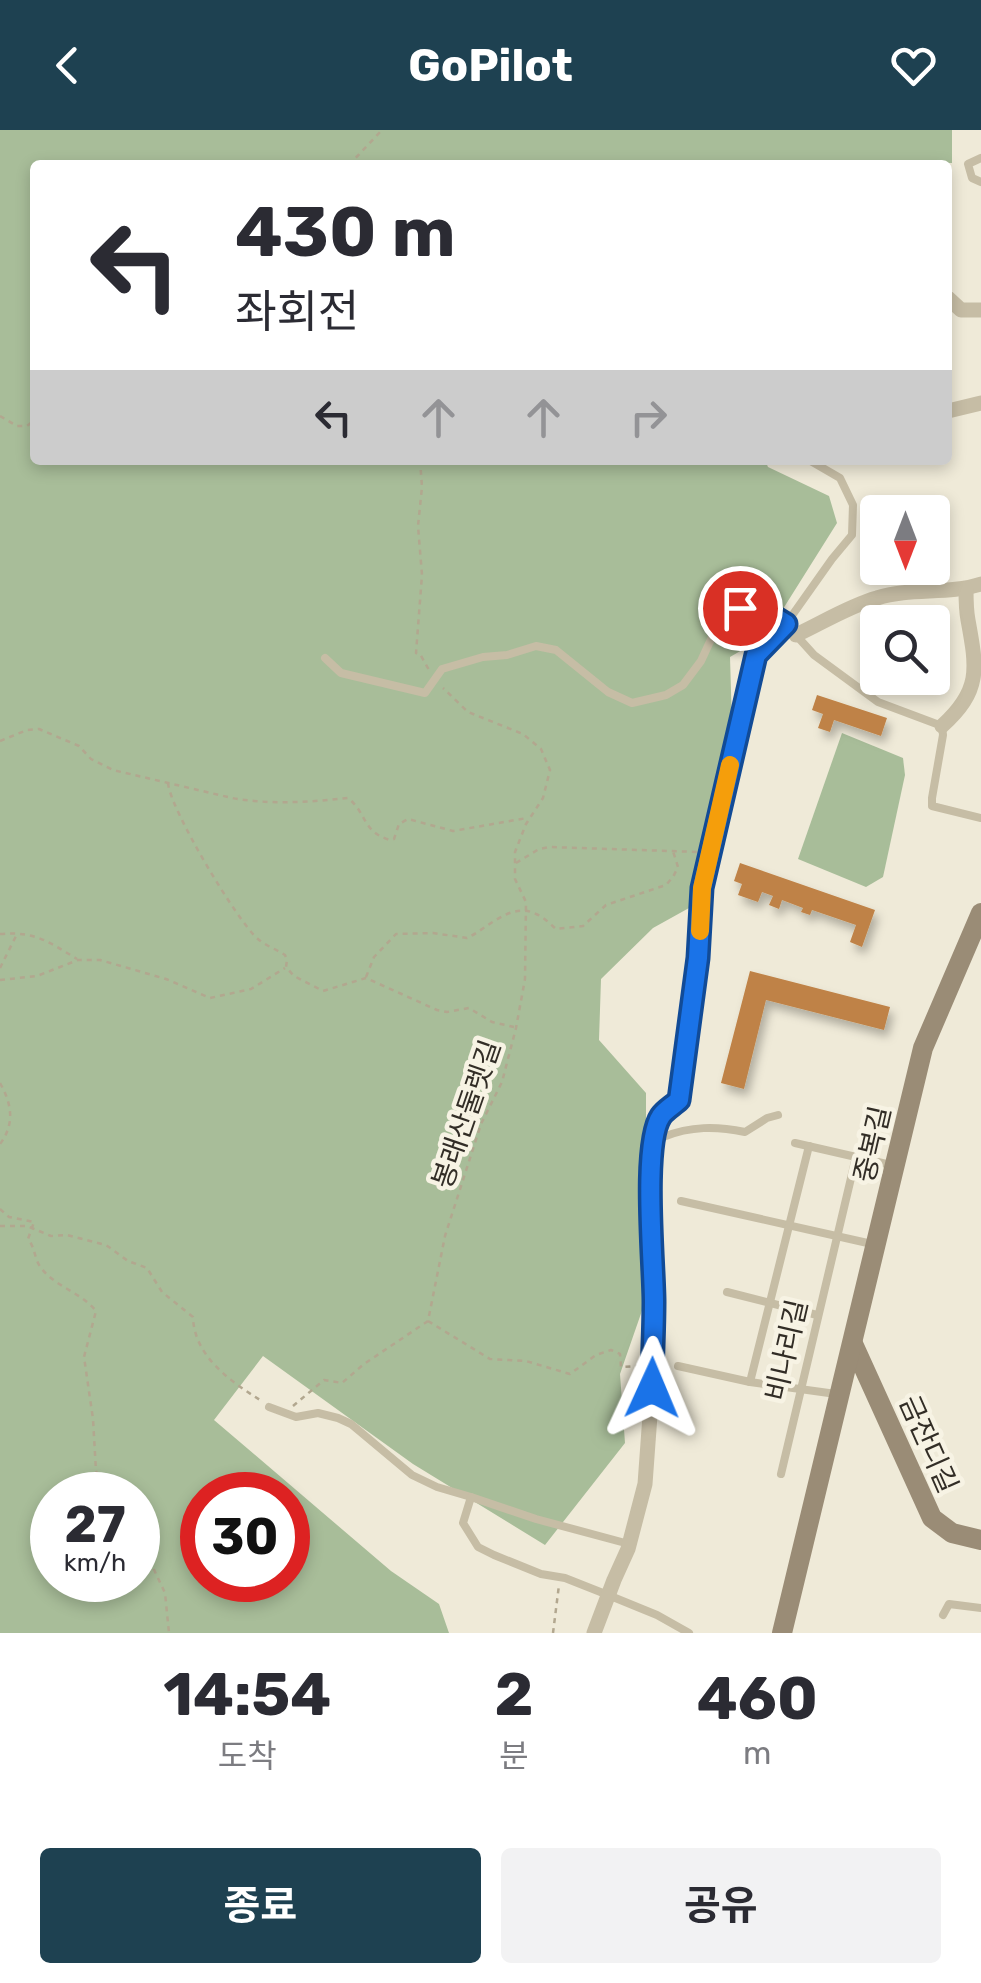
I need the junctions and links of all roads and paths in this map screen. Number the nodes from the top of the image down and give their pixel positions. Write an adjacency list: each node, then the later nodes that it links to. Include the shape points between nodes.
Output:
1 (382, 130): 3 (path)
2 (981, 158): 4 (lane, via 968,164)
3 (354, 160)
4 (981, 182)
5 (952, 302): 6 (street, via 961,310)
6 (981, 310)
7 (981, 403): 8 (street)
8 (952, 410)
9 (0, 416): 10 (path, via 17,426)
10 (30, 424)
11 (420, 465): 17 (path, via 416,652)
12 (818, 465): 14 (lane, via 840,478 853,504 852,535)
13 (973, 586): 14 (street, via 876,598); 16 (street, via 967,617)
14 (791, 630): 17 (lane, via 760,608 740,608 723,622 684,685 632,702 608,692 556,650 536,646 442,669); 18 (lane, via 878,702); 24 (lane, via 756,655)
15 (325, 658): 17 (lane, via 341,673 425,693)
16 (979, 664): 18 (street, via 972,696)
17 (435, 681): 21 (path, via 468,712 541,749 550,770)
18 (942, 726): 22 (lane, via 932,806)
19 (0, 741): 20 (path, via 38,729 113,770)
20 (168, 783): 21 (path, via 248,801 348,798 370,831 390,840 408,819 454,831); 32 (path, via 232,907 257,938 284,956)
21 (529, 818): 25 (path)
22 (981, 818)
23 (673, 851): 24 (path); 25 (path, via 550,847); 26 (path, via 678,867 666,884 606,905 583,926 556,929)
24 (710, 853): 38 (lane, via 679,1100)
25 (515, 864): 26 (path, 봉래산둘렛길)
26 (526, 911): 33 (path, via 497,918 467,938 396,934 374,957); 35 (path, 봉래산둘렛길)
27 (981, 913): 43 (street, 중복길, via 924,1048)
28 (17, 932): 29 (path); 30 (path, via 36,935); 31 (path)
29 (0, 934)
30 (78, 960): 32 (path, via 117,964 210,998 251,990); 34 (path, via 37,976)
31 (0, 968)
32 (286, 968): 33 (path, via 319,990)
33 (366, 978): 35 (path, via 437,1010 469,1008)
34 (0, 980)
35 (516, 1028): 54 (path, 봉래산둘렛길, via 445,1236)
36 (0, 1084): 40 (path, via 10,1116)
37 (778, 1115): 38 (lane, via 745,1132 683,1129 663,1137)
38 (657, 1127): 56 (street, via 650,1199)
39 (795, 1143): 41 (lane)
40 (0, 1144)
41 (809, 1146): 42 (lane); 46 (lane, 비나리길)
42 (856, 1157): 43 (lane); 49 (lane, 비나리길)
43 (895, 1166): 50 (street, 중복길)
44 (681, 1201): 46 (lane)
45 (0, 1209): 48 (path, via 34,1222)
46 (788, 1225): 49 (lane); 52 (lane, 비나리길)
47 (0, 1226): 48 (path)
48 (31, 1228): 61 (path, via 106,1244 146,1268 162,1292 193,1317 204,1352 230,1381); 63 (path, via 28,1239 43,1271 96,1311 84,1357)
49 (836, 1236): 50 (lane); 53 (lane, 비나리길)
50 (876, 1245): 55 (street, 중복길)
51 (727, 1292): 52 (lane)
52 (769, 1303): 53 (lane); 58 (lane, 비나리길)
53 (817, 1315): 59 (lane, 비나리길)
54 (428, 1320): 56 (path, via 490,1359 570,1374 611,1350 620,1354 621,1366); 62 (path, via 342,1383 324,1380)
55 (853, 1344): 60 (street, 중복길); 66 (street, 금잔디길, via 932,1518 952,1533)
56 (652, 1366): 67 (street, via 645,1484)
57 (678, 1366): 58 (lane)
58 (750, 1382): 59 (lane)
59 (800, 1388): 60 (lane); 64 (lane, 비나리길)
60 (841, 1395): 77 (street, 중복길)
61 (269, 1407): 62 (lane)
62 (285, 1414): 65 (lane, via 338,1418 412,1476)
63 (96, 1472)
64 (780, 1474)
65 (471, 1496): 67 (lane); 68 (lane, via 463,1523 478,1547)
66 (981, 1540)
67 (630, 1544): 70 (street)
68 (559, 1577): 70 (lane); 74 (path)
69 (160, 1582): 73 (path)
70 (608, 1595): 75 (street); 76 (lane)
71 (981, 1608): 72 (lane, via 949,1604)
72 (944, 1616)
73 (169, 1633)
74 (553, 1633)
75 (594, 1633)
76 (689, 1633)
77 (782, 1633)

